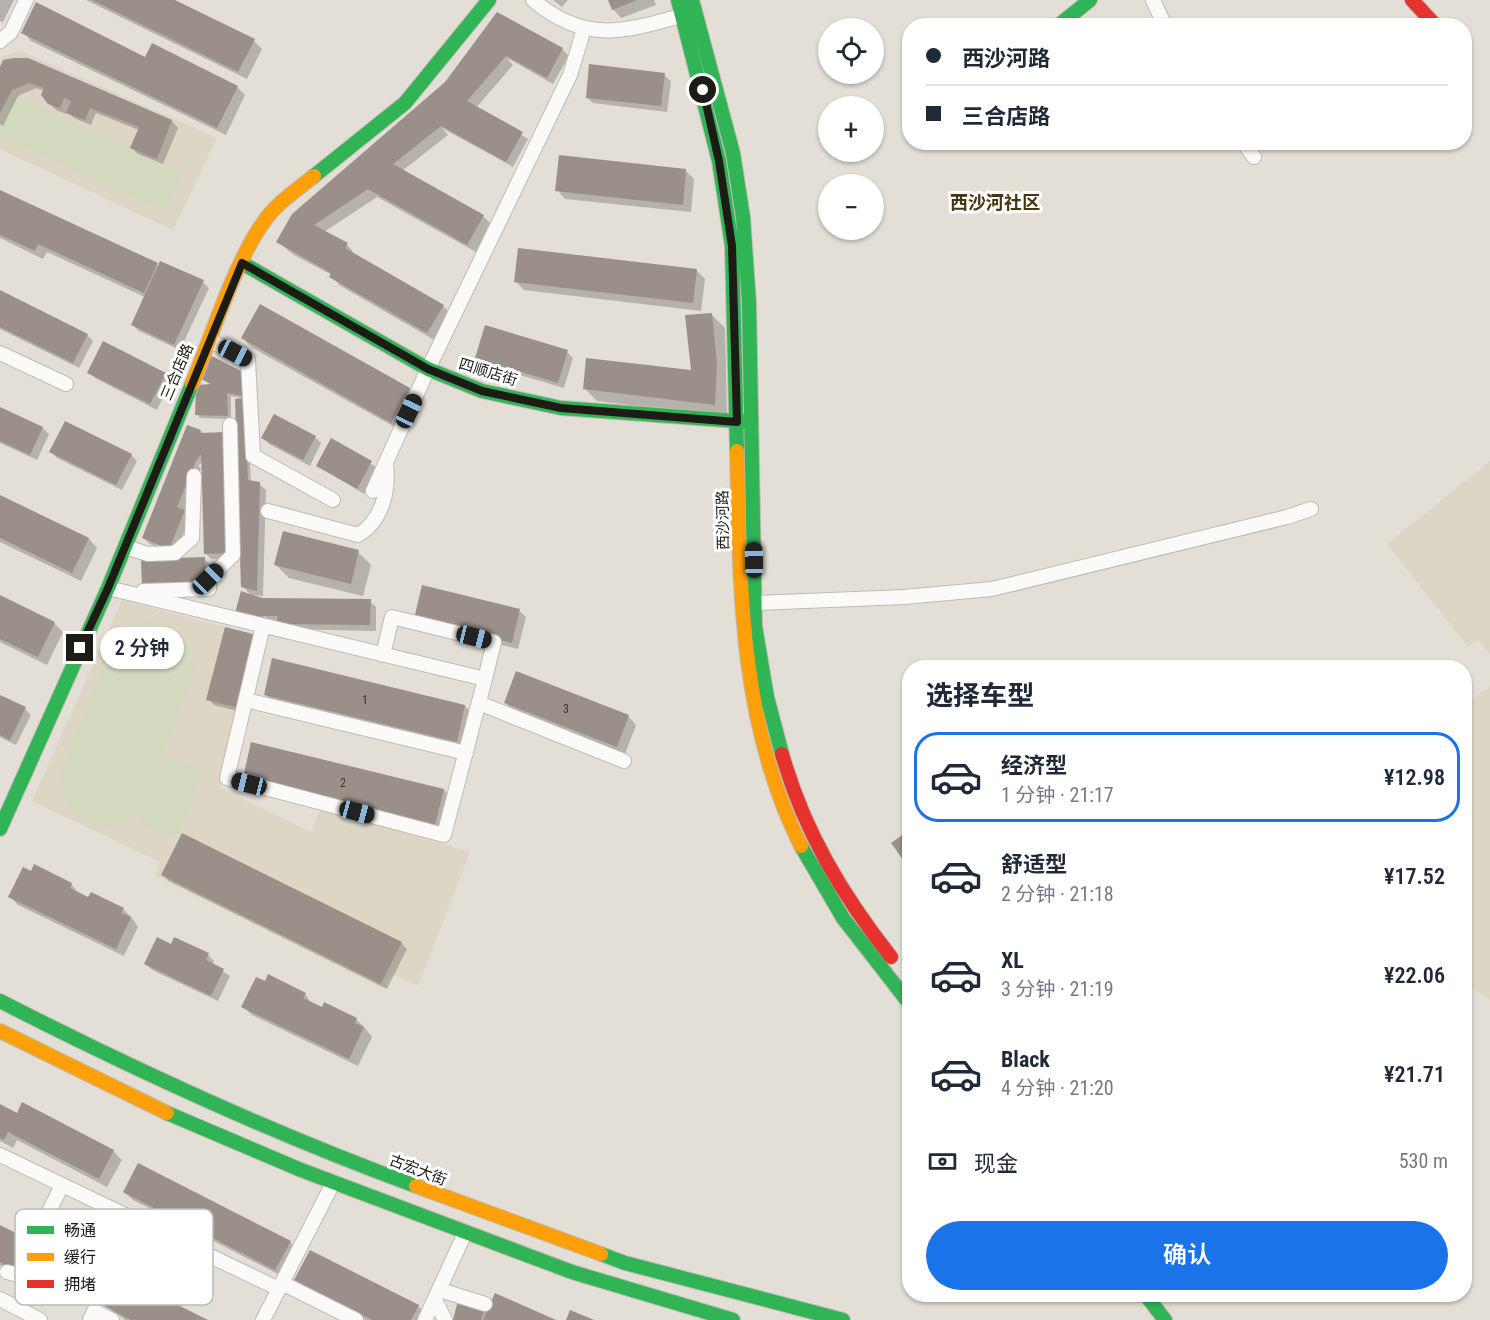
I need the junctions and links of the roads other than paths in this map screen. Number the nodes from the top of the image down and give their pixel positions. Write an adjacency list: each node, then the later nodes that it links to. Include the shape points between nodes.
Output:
1 (26, 0): 14 (street, via 11,32)
2 (489, 0): 17 (street, 三合店路, via 405,103 284,200 263,222)
3 (532, 0): 13 (street, via 548,13)
4 (678, 0): 9 (street, 西沙河路)
5 (692, 0): 22 (street, 西沙河路, via 733,153 743,218 749,302)
6 (1090, 0): 10 (street)
7 (1153, 0): 11 (street)
8 (1412, 0): 12 (street)
9 (684, 15): 13 (street, via 619,32); 22 (street, 西沙河路, via 719,161 732,246)
10 (1068, 18)
11 (1161, 18)
12 (1429, 18)
13 (584, 29): 20 (street, via 570,75)
14 (0, 41)
15 (1249, 150): 16 (street)
16 (1254, 157)
17 (242, 263): 18 (street, 三合店路); 20 (street, 四顺店街)
18 (209, 340): 27 (street, via 248,360 253,456); 30 (street, 三合店路)
19 (0, 352): 21 (street)
20 (428, 369): 22 (street, 四顺店街, via 482,391 561,408); 24 (street)
21 (66, 384)
22 (744, 422): 34 (street, 西沙河路); 45 (street, 西沙河路, via 741,613 746,673 756,725 776,789 802,848 835,906)
23 (230, 424): 32 (street, via 232,555 208,579 209,589)
24 (386, 463): 26 (street); 29 (street, via 388,482 382,506 367,530 358,535)
25 (194, 476): 30 (street, via 192,538 174,553 148,554)
26 (373, 491)
27 (333, 500)
28 (1311, 509): 34 (street, via 992,589)
29 (268, 511)
30 (125, 547): 31 (street, 三合店路)
31 (108, 588): 35 (street); 43 (street, 三合店路)
32 (192, 590): 33 (street); 35 (street)
33 (143, 591)
34 (754, 603): 44 (street, 西沙河路, via 760,677 783,759 813,838 846,899)
35 (187, 608): 36 (street)
36 (264, 626): 37 (street); 39 (street)
37 (383, 655): 38 (street); 38 (street, via 392,617 494,642)
38 (485, 680): 40 (street)
39 (246, 700): 41 (street); 41 (street, via 227,778 444,834)
40 (479, 703): 41 (street); 42 (street)
41 (466, 753)
42 (624, 760)
43 (0, 829)
44 (902, 972)
45 (902, 994)
46 (0, 1001): 71 (street, 古宏大街, via 98,1052 347,1161 625,1263)
47 (0, 1031): 49 (street, via 164,1112)
48 (0, 1155): 50 (street)
49 (333, 1183): 53 (street); 57 (street)
50 (62, 1185): 51 (street); 52 (street)
51 (50, 1209)
52 (114, 1209)
53 (465, 1233): 58 (street); 70 (street, via 572,1272)
54 (213, 1255): 57 (street)
55 (3, 1270): 56 (street)
56 (0, 1286)
57 (281, 1286): 63 (street); 67 (street)
58 (437, 1295): 62 (street); 68 (street); 69 (street)
59 (0, 1299): 64 (street)
60 (1138, 1302): 72 (street)
61 (1151, 1302): 73 (street)
62 (485, 1304)
63 (268, 1318)
64 (39, 1320)
65 (90, 1320): 66 (street, via 94,1311)
66 (112, 1320)
67 (356, 1320)
68 (425, 1320)
69 (445, 1320)
70 (733, 1320)
71 (843, 1320)
72 (1151, 1320)
73 (1165, 1320)

